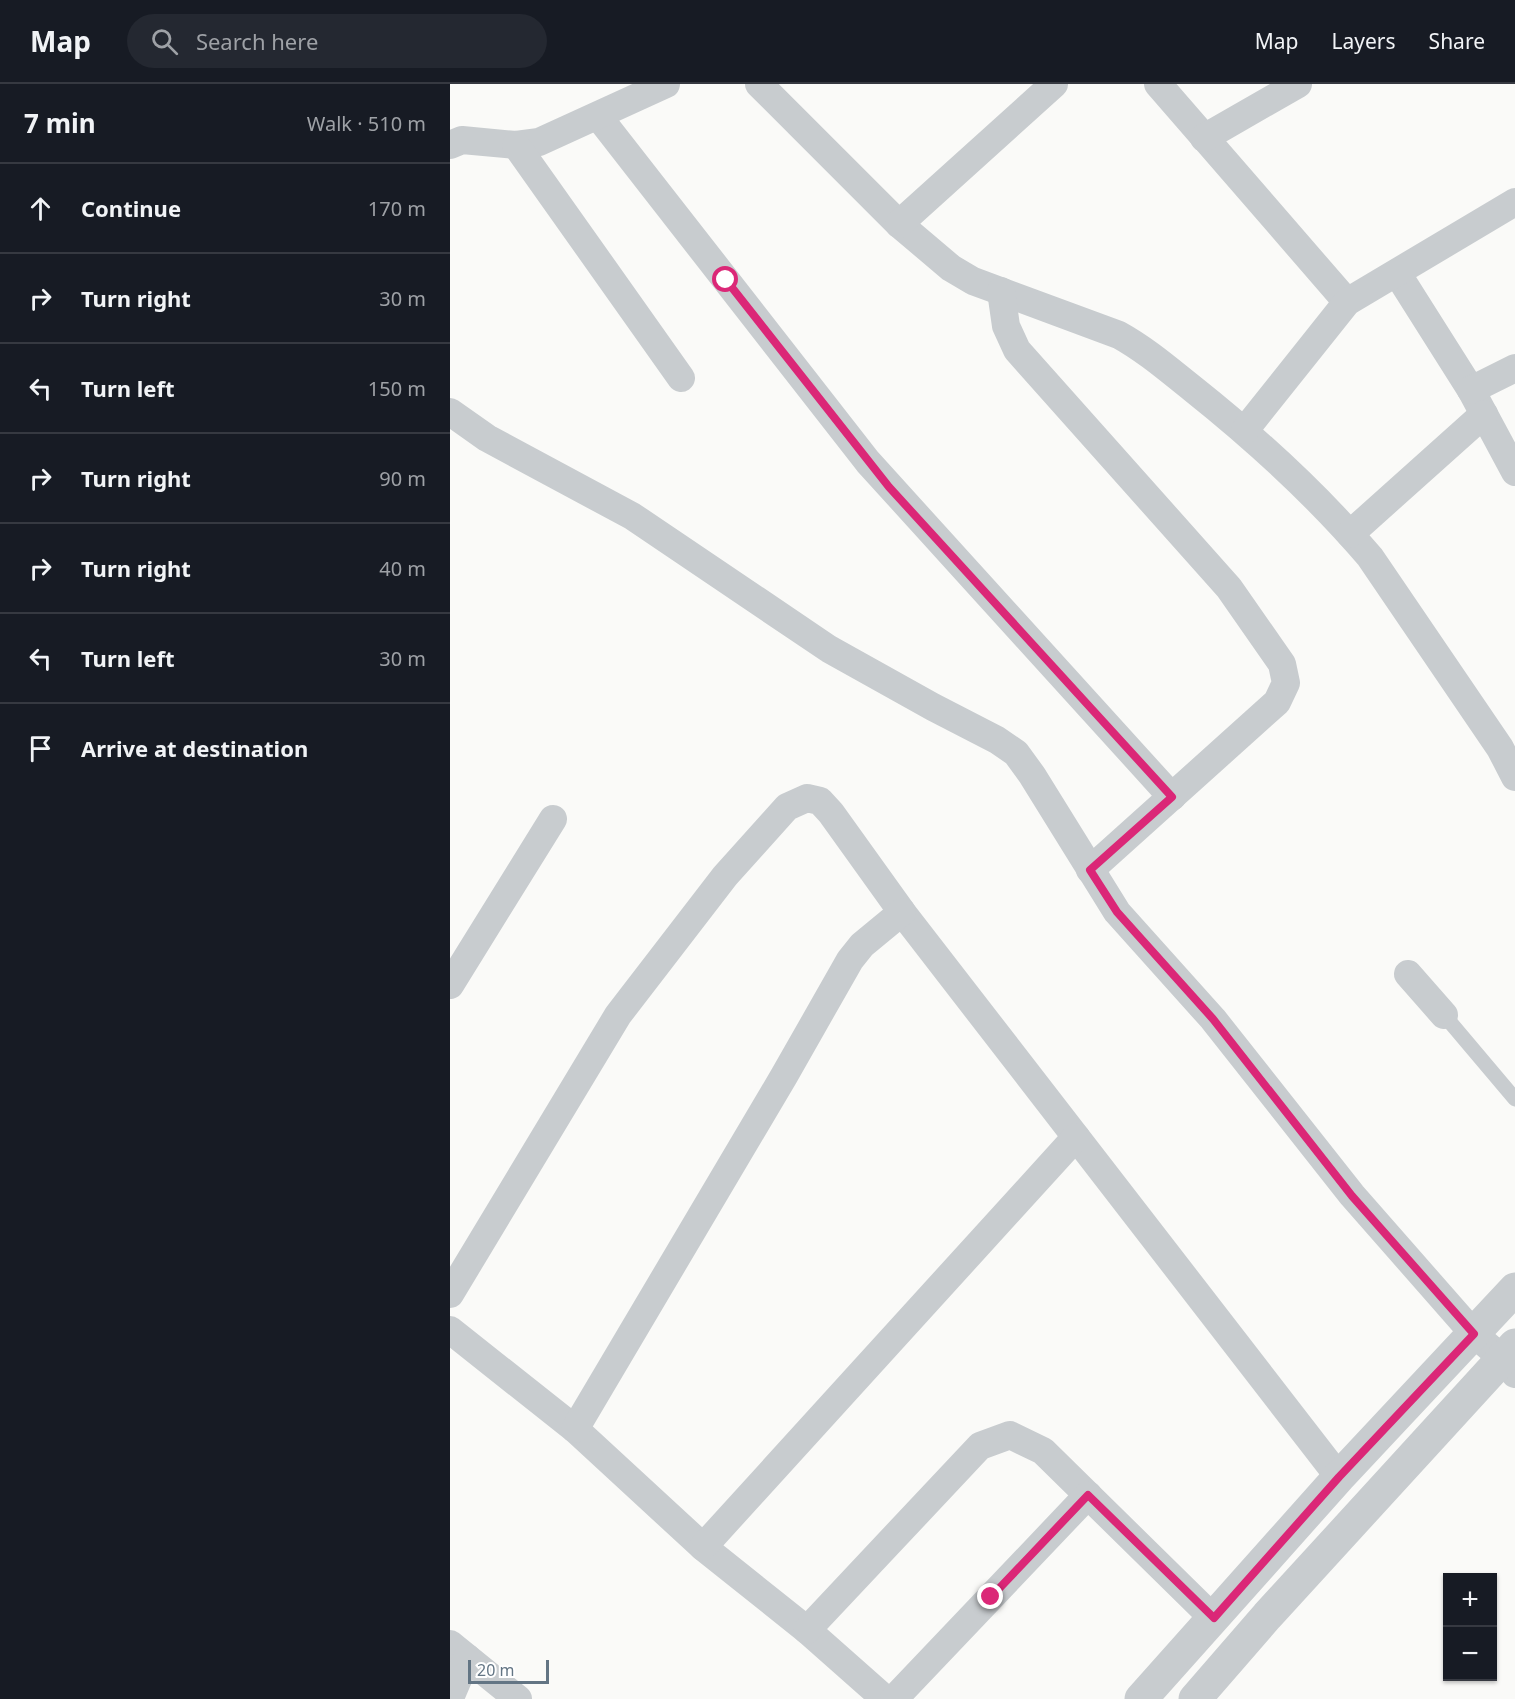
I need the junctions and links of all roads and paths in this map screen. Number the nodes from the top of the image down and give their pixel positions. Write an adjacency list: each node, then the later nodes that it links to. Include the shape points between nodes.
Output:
1 (759, 84): 11 (street)
2 (1054, 84): 11 (street)
3 (1158, 84): 7 (street)
4 (1298, 84): 7 (street)
5 (661, 85): 6 (street)
6 (598, 116): 9 (street, via 539,142); 23 (street, via 882,479)
7 (1204, 138): 14 (street)
8 (450, 145): 9 (street, via 462,140)
9 (516, 145): 16 (street)
10 (1515, 202): 12 (street)
11 (899, 224): 13 (street, via 951,268)
12 (1396, 273): 14 (street); 17 (street)
13 (1001, 291): 19 (street, via 1119,335 1140,347); 23 (street, via 1006,326 1017,350 1229,588 1282,664 1286,683 1277,702)
14 (1347, 302): 19 (street)
15 (1515, 368): 17 (street)
16 (681, 378)
17 (1477, 402): 20 (street); 21 (street)
18 (450, 412): 25 (street, via 487,438 632,516 829,649 998,740 1016,753 1032,775)
19 (1245, 430): 21 (street)
20 (1515, 472)
21 (1350, 534): 22 (street, via 1370,557 1500,748)
22 (1515, 777)
23 (1172, 797): 25 (street)
24 (553, 819): 28 (street)
25 (1090, 870): 35 (street, via 1117,912 1213,1019 1352,1196)
26 (902, 912): 31 (street); 33 (street, via 820,801 807,798 787,807 725,876 618,1015); 37 (street, via 849,960)
27 (1408, 974): 29 (street)
28 (450, 985)
29 (1444, 1015): 30 (lane)
30 (1515, 1099)
31 (1076, 1137): 38 (street); 40 (street)
32 (1515, 1289): 35 (street)
33 (450, 1294)
34 (450, 1330): 37 (street)
35 (1474, 1334): 36 (street); 38 (street)
36 (1511, 1360): 49 (street, via 1267,1616)
37 (575, 1429): 40 (street)
38 (1339, 1477): 41 (street)
39 (1088, 1495): 41 (street); 42 (street, via 1042,1451 1010,1435 980,1446); 47 (street)
40 (703, 1547): 42 (street)
41 (1214, 1618): 48 (street)
42 (807, 1630): 46 (street)
43 (459, 1651): 44 (street); 45 (street)
44 (450, 1698)
45 (518, 1699)
46 (885, 1699)
47 (894, 1699)
48 (1141, 1699)
49 (1195, 1699)

